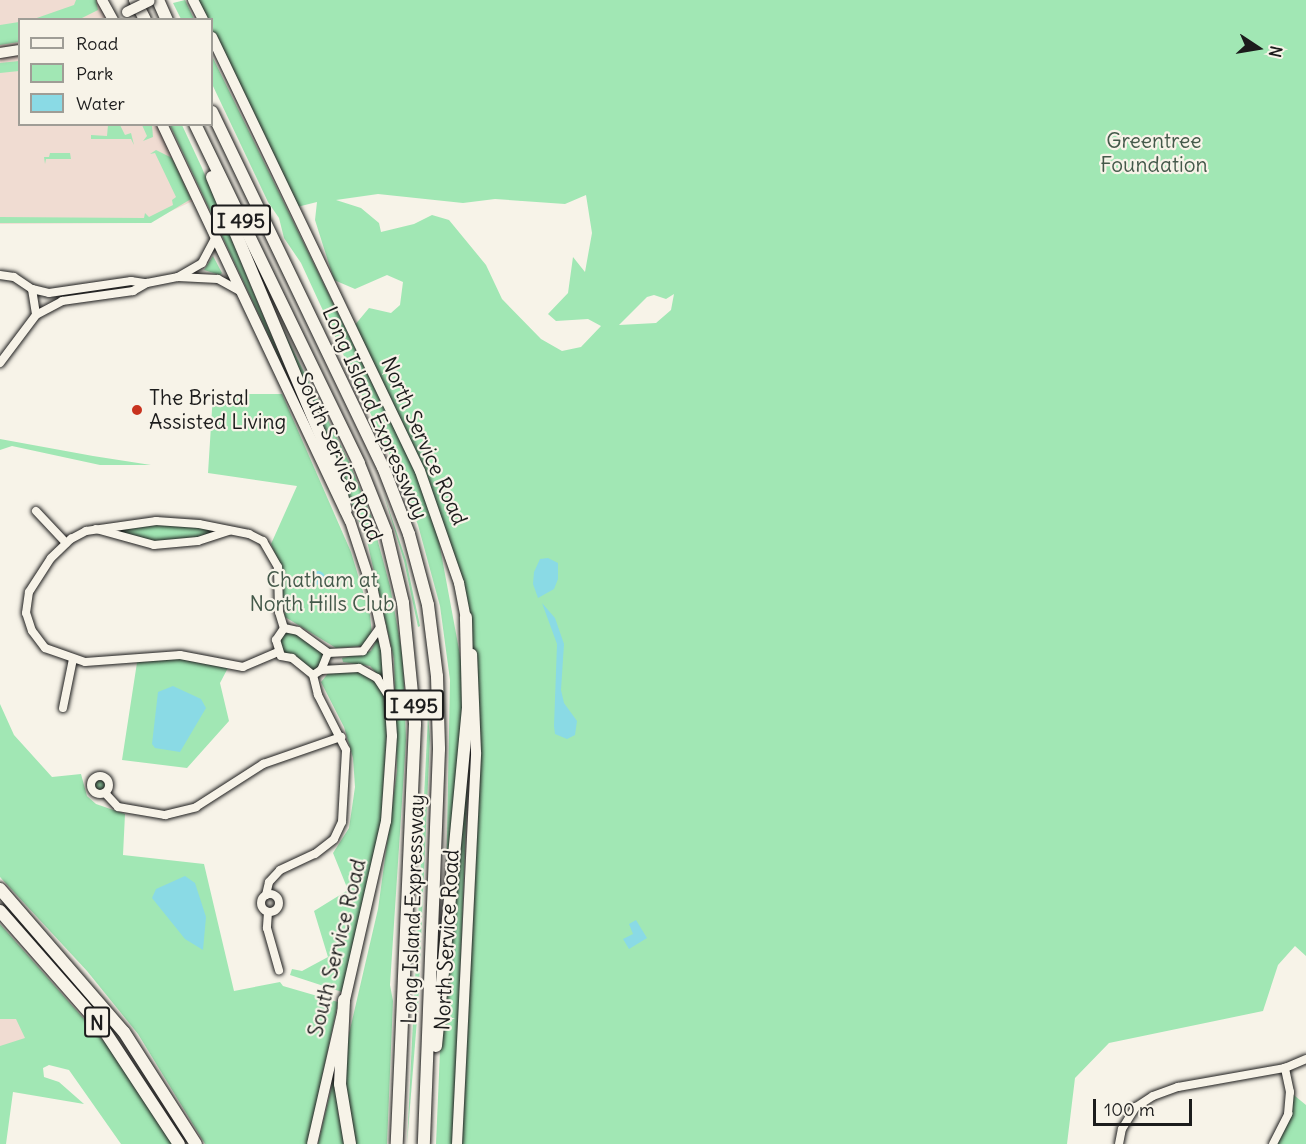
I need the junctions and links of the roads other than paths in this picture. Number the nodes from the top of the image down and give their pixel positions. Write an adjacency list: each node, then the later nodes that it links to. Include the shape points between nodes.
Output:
1 (102, 0): 6 (main road)
2 (135, 0): 8 (highway)
3 (151, 0): 7 (main road, bridge)
4 (158, 0): 9 (highway)
5 (194, 0): 10 (main road)
6 (112, 18)
7 (115, 18)
8 (144, 18)
9 (166, 18)
10 (202, 18)
11 (213, 40): 31 (main road, North Service Road, via 420,471 445,538)
12 (18, 50): 13 (main road)
13 (0, 53)
14 (213, 113): 50 (highway, Long Island Expressway / I 495, via 383,467 409,534 426,597 435,652 439,732)
15 (163, 126): 18 (main road, South Service Road)
16 (196, 126): 17 (highway, Long Island Expressway / I 495)
17 (206, 147): 26 (highway, via 210,171 337,475); 55 (highway, Long Island Expressway / I 495, via 359,465 386,532 404,603 415,724)
18 (215, 238): 20 (street, via 202,263); 23 (main road, South Service Road)
19 (0, 275): 22 (street, via 14,277)
20 (178, 277): 21 (street); 23 (street, via 218,279)
21 (147, 284): 22 (street, via 131,281 57,292); 24 (street, via 133,291 62,301)
22 (32, 289): 24 (street)
23 (241, 292): 26 (main road, South Service Road)
24 (36, 315): 25 (street)
25 (0, 363)
26 (345, 510): 32 (main road, South Service Road, via 363,555)
27 (36, 511): 30 (street)
28 (95, 529): 29 (street, via 156,520); 29 (street, via 154,545 198,541); 30 (street)
29 (231, 530): 33 (street, via 263,541 273,554 278,567 279,612)
30 (66, 543): 36 (street, via 35,579 26,613 32,631 45,648)
31 (466, 617): 50 (highway, via 468,708 440,978 433,1120); 56 (main road, North Service Road, via 477,736)
32 (381, 626): 35 (street, via 363,651); 38 (main road, South Service Road)
33 (284, 628): 34 (street, via 276,640); 35 (street, via 298,631)
34 (279, 652): 36 (street, via 243,667 180,655 85,662); 37 (street)
35 (328, 653): 37 (street)
36 (73, 659): 39 (street)
37 (317, 672): 38 (street, via 359,668 377,678); 40 (street, via 318,695)
38 (391, 699): 47 (main road, South Service Road, via 392,759 385,827)
39 (63, 708)
40 (341, 737): 41 (street, via 263,764 196,807 165,815 118,807); 43 (street, via 346,750 347,788 338,830 315,854 280,870 269,882)
41 (105, 793)
42 (0, 889): 52 (highway, N, via 114,1019)
43 (266, 895): 45 (street, via 261,904); 45 (street, via 274,896 279,903)
44 (0, 911): 51 (highway, N, via 109,1037)
45 (268, 912): 46 (street, via 267,928)
46 (279, 970)
47 (344, 1000): 53 (main road, South Service Road); 54 (highway, via 340,1084)
48 (1306, 1059): 49 (street)
49 (1285, 1068): 57 (street, via 1178,1087 1153,1096 1136,1107 1122,1129); 58 (street, via 1290,1092 1288,1114)
50 (424, 1143)
51 (179, 1144)
52 (196, 1144)
53 (312, 1144)
54 (350, 1144)
55 (397, 1144)
56 (457, 1144)
57 (1119, 1144)
58 (1273, 1144)

